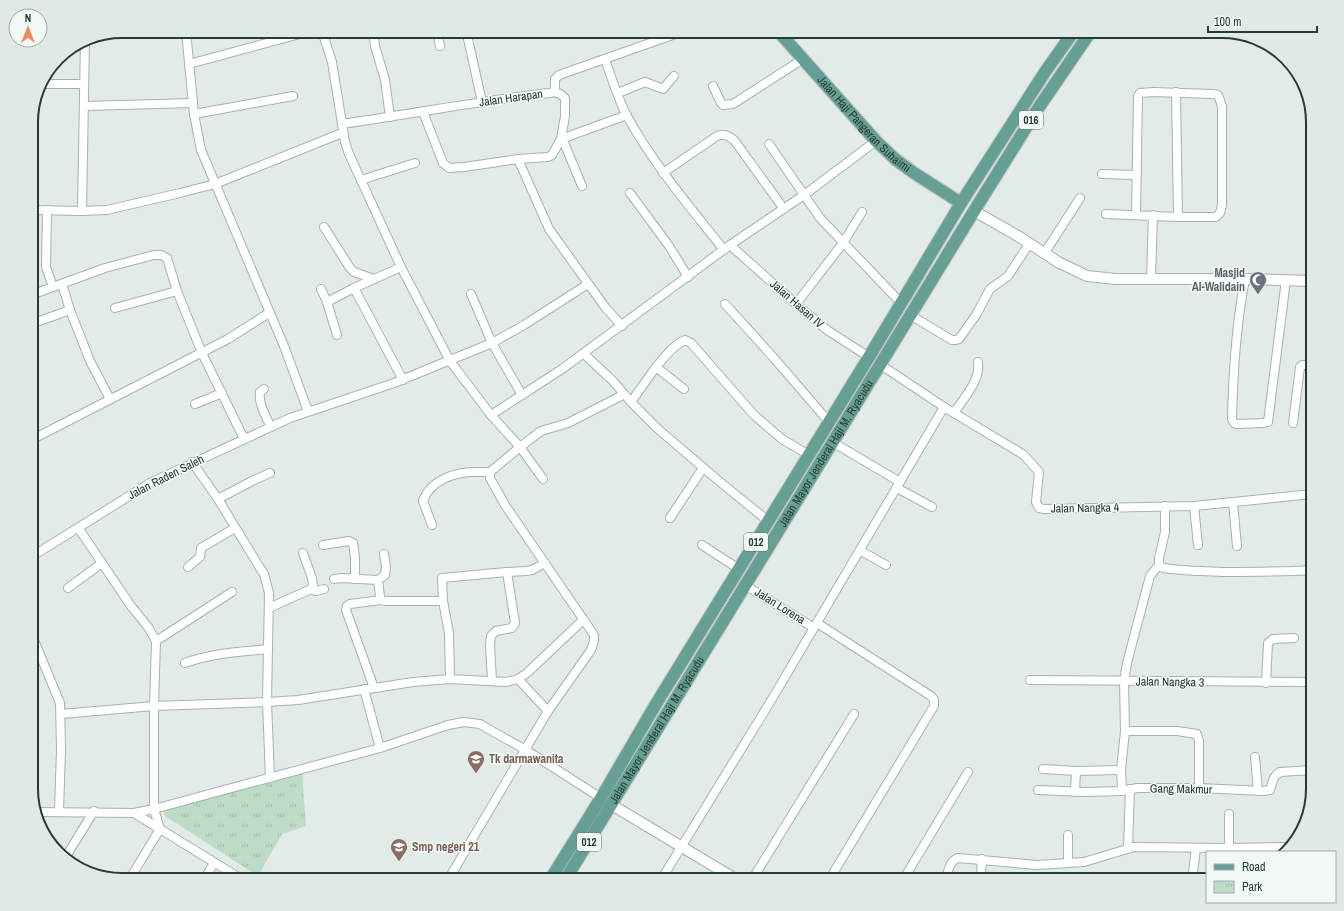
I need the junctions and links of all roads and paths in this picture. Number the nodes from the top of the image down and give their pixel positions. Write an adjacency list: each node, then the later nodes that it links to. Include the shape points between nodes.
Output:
1 (187, 38): 15 (street)
2 (284, 38): 15 (street)
3 (324, 38): 33 (street, via 332,62)
4 (374, 38): 32 (street, via 385,80)
5 (438, 38): 11 (street)
6 (468, 38): 26 (street)
7 (665, 38): 14 (street, Jalan Harapan)
8 (784, 38): 13 (main road, Jalan Haji Pangeran Suhaimi)
9 (1069, 38): 16 (main road, Jalan Mayor Jenderal Haji M. Ryacudu / 016)
10 (1086, 38): 18 (main road, Jalan Mayor Jenderal Haji M. Ryacudu / 016)
11 (440, 46)
12 (85, 47): 20 (street)
13 (803, 59): 21 (street, via 727,106 721,103); 36 (main road, Jalan Haji Pangeran Suhaimi)
14 (605, 60): 22 (street, Jalan Harapan, via 559,75 555,79); 24 (street, Jalan Hasan IV)
15 (189, 64): 27 (street)
16 (1045, 72): 18 (main road); 49 (main road, Jalan Mayor Jenderal Haji M. Ryacudu / 016)
17 (674, 76): 24 (street, via 663,89 645,82)
18 (1057, 80): 54 (main road, Jalan Mayor Jenderal Haji M. Ryacudu / 016)
19 (47, 84): 20 (street)
20 (84, 84): 28 (street)
21 (713, 86)
22 (555, 92): 26 (street, Jalan Harapan); 35 (street, via 565,98 566,102)
23 (1176, 92): 42 (street, via 1140,93 1138,96); 59 (street); 59 (street, via 1218,95 1222,106 1220,213 1211,218)
24 (618, 93): 31 (street, Jalan Hasan IV)
25 (292, 96): 30 (street)
26 (482, 102): 29 (street, Jalan Harapan)
27 (193, 103): 28 (street); 30 (street)
28 (85, 106): 53 (street)
29 (423, 112): 32 (street, Jalan Harapan); 38 (street, via 443,163 449,168)
30 (194, 114): 44 (street, via 201,150)
31 (626, 115): 35 (street); 40 (street, Jalan Hasan IV)
32 (390, 117): 33 (street, Jalan Harapan)
33 (342, 124): 34 (street)
34 (342, 133): 43 (street); 44 (street)
35 (561, 139): 38 (street, via 552,155 548,157); 45 (street)
36 (876, 141): 47 (street); 49 (main road, Jalan Haji Pangeran Suhaimi, via 914,173)
37 (770, 144): 47 (street)
38 (518, 160): 73 (street, via 549,229)
39 (415, 163): 43 (street)
40 (663, 174): 50 (street, via 722,134 734,140); 63 (street, Jalan Hasan IV)
41 (1102, 174): 42 (street)
42 (1137, 175): 57 (street)
43 (361, 180): 65 (street)
44 (214, 184): 53 (street, via 107,210); 86 (street)
45 (582, 186)
46 (630, 193): 66 (street)
47 (804, 195): 50 (street); 61 (street, via 820,218)
48 (1080, 198): 64 (street)
49 (961, 203): 81 (main road, Jalan Mayor Jenderal Haji M. Ryacudu / 012)
50 (784, 208): 63 (street)
51 (38, 210): 52 (street)
52 (47, 210): 53 (street); 74 (street, via 47,271)
53 (82, 211)
54 (974, 211): 62 (street); 87 (main road, Jalan Mayor Jenderal Haji M. Ryacudu / 012)
55 (862, 212): 61 (street)
56 (1106, 214): 57 (street)
57 (1136, 214): 58 (street)
58 (1153, 215): 59 (street); 68 (street)
59 (1178, 217)
60 (324, 227): 67 (street, via 350,268)
61 (843, 243): 81 (street); 83 (street)
62 (1029, 244): 64 (street); 87 (street, via 1008,276 990,289 959,339 952,340)
63 (727, 248): 66 (street); 83 (street, Jalan Hasan IV)
64 (1044, 254): 68 (street, via 1087,276)
65 (401, 267): 67 (street); 95 (street)
66 (688, 277): 89 (street)
67 (374, 279): 75 (street)
68 (1151, 279): 69 (street)
69 (1245, 279): 70 (street); 70 (street, via 1232,387 1232,419 1236,424 1268,422)
70 (1286, 280): 71 (street)
71 (1306, 281)
72 (62, 284): 74 (street); 77 (street, via 105,268 161,255 167,258); 85 (street)
73 (588, 284): 89 (street); 91 (street, Jalan Raden Saleh)
74 (54, 287): 78 (street)
75 (354, 288): 80 (street); 100 (street)
76 (321, 289): 80 (street)
77 (177, 291): 84 (street); 92 (street)
78 (38, 293)
79 (471, 294): 91 (street)
80 (327, 302): 90 (street)
81 (901, 303): 94 (main road, Jalan Mayor Jenderal Haji M. Ryacudu / 012)
82 (725, 304): 113 (street)
83 (796, 304): 94 (street, Jalan Hasan IV, via 827,330)
84 (115, 308)
85 (70, 310): 88 (street); 106 (street, via 90,360)
86 (270, 313): 92 (street); 110 (street)
87 (910, 315): 97 (main road, Jalan Mayor Jenderal Haji M. Ryacudu / 012)
88 (38, 321)
89 (622, 326): 93 (street)
90 (337, 336)
91 (492, 343): 95 (street, Jalan Raden Saleh); 104 (street)
92 (202, 353): 103 (street); 106 (street)
93 (584, 354): 104 (street); 105 (street)
94 (869, 357): 113 (main road, Jalan Mayor Jenderal Haji M. Ryacudu / 012)
95 (450, 361): 100 (street, Jalan Raden Saleh); 112 (street)
96 (978, 362): 111 (street, via 975,380)
97 (881, 365): 109 (street, Jalan Nangka 4); 118 (main road, Jalan Mayor Jenderal Haji M. Ryacudu / 012)
98 (1306, 365): 114 (street, via 1300,367)
99 (656, 367): 102 (street); 107 (street); 120 (street, via 669,352 685,340 692,343 754,415 782,439)
100 (403, 380): 110 (street, Jalan Raden Saleh)
101 (264, 389): 115 (street, via 259,395)
102 (684, 389)
103 (222, 393): 108 (street); 117 (street)
104 (522, 394): 112 (street)
105 (623, 394): 107 (street); 119 (street, via 568,423 544,430)
106 (110, 399): 116 (street)
107 (631, 402): 123 (street)
108 (195, 404)
109 (944, 407): 111 (street, Jalan Nangka 4); 128 (street)
110 (308, 411): 115 (street, Jalan Raden Saleh)
111 (954, 413): 134 (street, Jalan Nangka 4, via 1024,455 1039,472 1036,502 1039,508)
112 (491, 415): 119 (street)
113 (829, 422): 120 (main road, Jalan Mayor Jenderal Haji M. Ryacudu / 012)
114 (1293, 423)
115 (271, 427): 117 (street, Jalan Raden Saleh)
116 (38, 436)
117 (244, 439): 121 (street, Jalan Raden Saleh)
118 (834, 443): 122 (main road, Jalan Mayor Jenderal Haji M. Ryacudu / 012); 128 (street)
119 (520, 447): 124 (street); 127 (street)
120 (809, 455): 126 (main road, Jalan Mayor Jenderal Haji M. Ryacudu / 012)
121 (192, 462): 131 (street); 141 (street, Jalan Raden Saleh, via 110,506)
122 (818, 467): 126 (main road, via 812,469 804,478); 129 (main road, Jalan Mayor Jenderal Haji M. Ryacudu / 012)
123 (703, 468): 137 (street); 138 (street)
124 (490, 472): 139 (street, via 453,475 432,487 423,500); 151 (street, via 490,478 505,505)
125 (270, 473): 131 (street)
126 (797, 475): 132 (main road, Jalan Mayor Jenderal Haji M. Ryacudu / 012)
127 (543, 479)
128 (899, 485): 136 (street); 146 (street)
129 (805, 488): 132 (main road, via 796,485 788,498); 161 (main road, Jalan Mayor Jenderal Haji M. Ryacudu / 012)
130 (1306, 495): 133 (street, Jalan Nangka 4)
131 (218, 499): 140 (street)
132 (781, 501): 138 (main road, Jalan Mayor Jenderal Haji M. Ryacudu / 012)
133 (1233, 503): 135 (street, Jalan Nangka 4); 145 (street)
134 (1165, 506): 135 (street, Jalan Nangka 4); 153 (street)
135 (1194, 506): 143 (street)
136 (932, 507)
137 (670, 518)
138 (768, 521): 155 (main road, Jalan Mayor Jenderal Haji M. Ryacudu / 012)
139 (432, 525)
140 (235, 528): 154 (street, via 201,548 200,557); 168 (street, via 264,574 269,593)
141 (79, 529): 147 (street, Jalan Raden Saleh); 150 (street)
142 (702, 545): 155 (street)
143 (1198, 545)
144 (323, 546): 159 (street, via 349,541 353,543)
145 (1236, 546)
146 (860, 551): 152 (street); 170 (street)
147 (38, 553)
148 (303, 553): 163 (street, via 312,578)
149 (384, 554): 160 (street, via 386,567 384,575)
150 (102, 563): 162 (street); 172 (street)
151 (545, 563): 157 (street, via 532,570); 169 (street)
152 (886, 565)
153 (1159, 565): 156 (street, via 1193,571); 180 (street, Jalan Nangka 3, via 1150,576)
154 (188, 567)
155 (739, 569): 205 (main road, Jalan Mayor Jenderal Haji M. Ryacudu / 012)
156 (1306, 570)
157 (507, 572): 167 (street, via 443,578); 179 (street, via 515,623 512,628 496,631 491,636)
158 (334, 579): 159 (street)
159 (355, 579): 160 (street)
160 (378, 580): 166 (street)
161 (745, 585): 170 (street, Jalan Lorena); 206 (main road, Jalan Mayor Jenderal Haji M. Ryacudu / 012)
162 (68, 588)
163 (311, 589): 164 (street); 168 (street)
164 (324, 589)
165 (232, 592): 172 (street)
166 (381, 600): 167 (street); 183 (street, via 350,604 346,610)
167 (443, 601): 176 (street, via 449,633)
168 (269, 608): 173 (street)
169 (583, 620): 177 (street, via 528,673); 187 (street, via 594,635 594,643)
170 (815, 625): 215 (street); 233 (street, Jalan Lorena, via 934,700 934,706)
171 (1294, 638): 182 (street, via 1273,639 1268,643)
172 (156, 641): 186 (street)
173 (268, 649): 175 (street, via 210,656); 185 (street)
174 (38, 656): 188 (street, via 60,703)
175 (185, 663)
176 (450, 679): 179 (street); 183 (street)
177 (518, 679): 179 (street, via 506,682); 187 (street)
178 (1030, 680): 180 (street)
179 (492, 681)
180 (1124, 681): 182 (street, Jalan Nangka 3); 190 (street)
181 (1306, 682): 182 (street, Jalan Nangka 3)
182 (1266, 683)
183 (374, 688): 184 (street)
184 (364, 689): 185 (street); 191 (street)
185 (267, 702): 186 (street); 199 (street)
186 (154, 706): 188 (street); 207 (street)
187 (548, 711): 192 (street)
188 (61, 714): 208 (street)
189 (854, 714): 232 (street)
190 (1125, 731): 195 (street); 200 (street, via 1177,731 1197,734)
191 (380, 748): 192 (street, via 464,722 480,724); 199 (street)
192 (526, 750): 205 (street); 227 (street)
193 (1255, 757): 203 (street)
194 (1043, 769): 198 (street)
195 (1121, 770): 198 (street); 202 (street)
196 (1306, 770): 203 (street, via 1280,772 1273,779 1270,790)
197 (968, 772): 234 (street)
198 (1076, 772): 204 (street)
199 (270, 778): 207 (street)
200 (1199, 788): 202 (street, Gang Makmur); 203 (street, Gang Makmur)
201 (1038, 790): 204 (street, Gang Makmur)
202 (1126, 790): 204 (street, Gang Makmur); 216 (street)
203 (1258, 791)
204 (1075, 792)
205 (601, 798): 228 (main road, Jalan Mayor Jenderal Haji M. Ryacudu / 012)
206 (612, 805): 215 (street); 229 (main road, Jalan Mayor Jenderal Haji M. Ryacudu / 012)
207 (154, 809): 211 (street); 213 (street)
208 (60, 811): 209 (street); 210 (street)
209 (41, 812)
210 (94, 812): 211 (street); 220 (street)
211 (134, 812): 213 (street)
212 (1229, 814): 218 (street)
213 (160, 829): 222 (street); 224 (street)
214 (1068, 835): 223 (street)
215 (681, 846): 230 (street); 231 (street)
216 (1128, 848): 217 (street); 223 (street, via 1091,861)
217 (1196, 848): 218 (street); 237 (street)
218 (1229, 848): 219 (street)
219 (1273, 850)
220 (68, 853)
221 (982, 859): 223 (street, via 1030,864); 235 (street, via 958,858 950,866); 236 (street)
222 (214, 863): 225 (street); 226 (street)
223 (1068, 863)
224 (133, 873)
225 (208, 873)
226 (231, 873)
227 (452, 873)
228 (554, 873)
229 (570, 873)
230 (665, 873)
231 (725, 873)
232 (756, 873)
233 (833, 873)
234 (907, 873)
235 (948, 873)
236 (981, 873)
237 (1193, 873)

